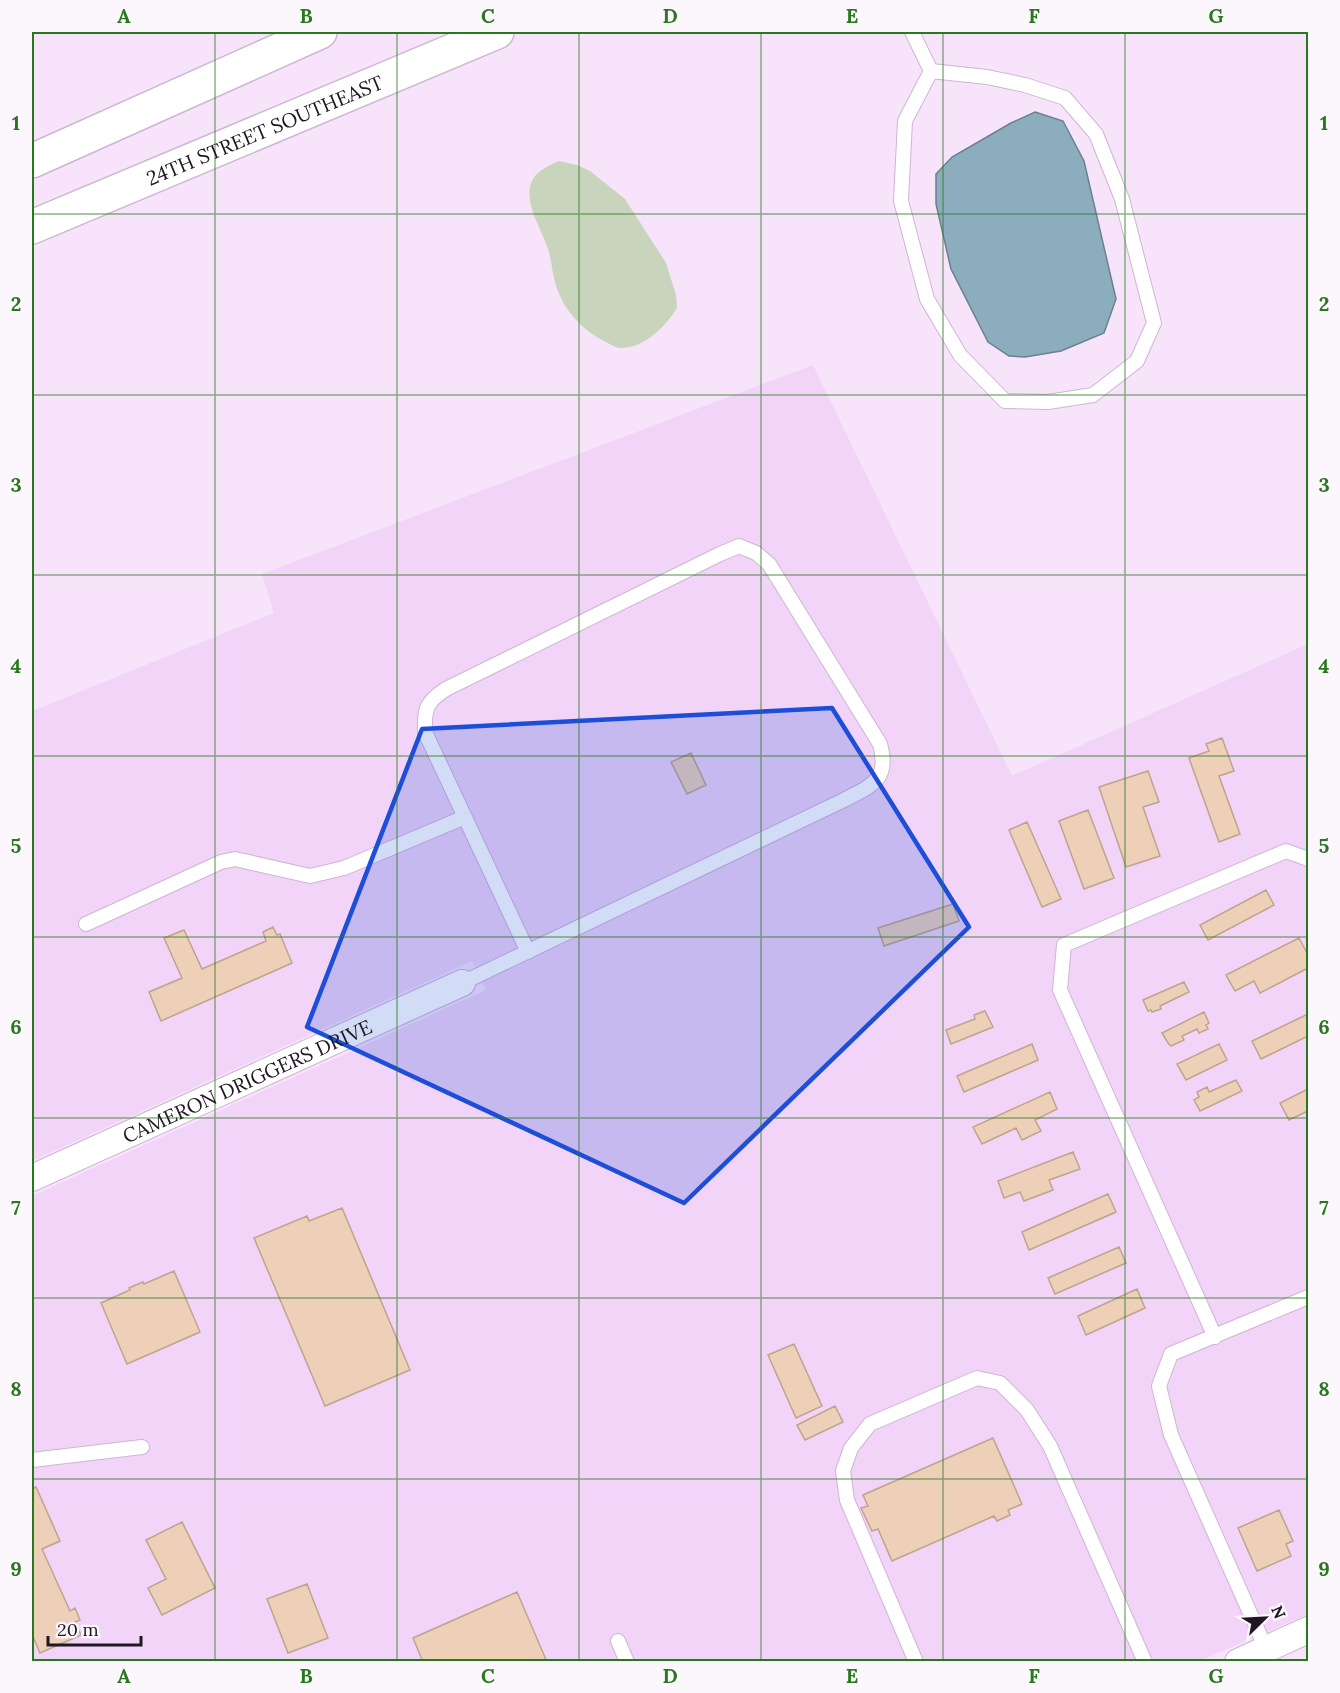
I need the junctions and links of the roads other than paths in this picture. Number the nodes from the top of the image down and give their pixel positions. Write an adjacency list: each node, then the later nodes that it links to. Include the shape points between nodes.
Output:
1 (320, 32): 5 (street)
2 (497, 32): 6 (street, 24TH STREET SOUTHEAST)
3 (912, 32): 4 (lane)
4 (931, 71): 4 (lane, via 905,121 901,201 927,299 960,355 1005,401 1048,402 1093,395 1137,361 1154,323 1122,199 1096,134 1065,98 987,77)
5 (32, 161)
6 (32, 227)
7 (465, 817): 9 (lane, via 344,868 310,876 235,859 221,862); 10 (lane); 10 (lane, via 425,732 430,699 739,546 769,564 879,744 883,758 881,775 872,785)
8 (1308, 859): 14 (lane, via 1286,851 1064,945 1060,990)
9 (86, 924)
10 (528, 952): 11 (lane)
11 (462, 983): 12 (street, CAMERON DRIGGERS DRIVE)
12 (32, 1178)
13 (1308, 1297): 14 (lane)
14 (1215, 1337): 19 (lane, via 1172,1354 1159,1386 1171,1435)
15 (142, 1447): 16 (lane)
16 (32, 1460)
17 (1308, 1630): 19 (street)
18 (618, 1641): 20 (lane)
19 (1266, 1649): 23 (street)
20 (627, 1662)
21 (916, 1662): 22 (lane, via 847,1500 843,1471 851,1448 870,1424 977,1378 1000,1383 1027,1410 1050,1446)
22 (1145, 1662)
23 (1238, 1662)

